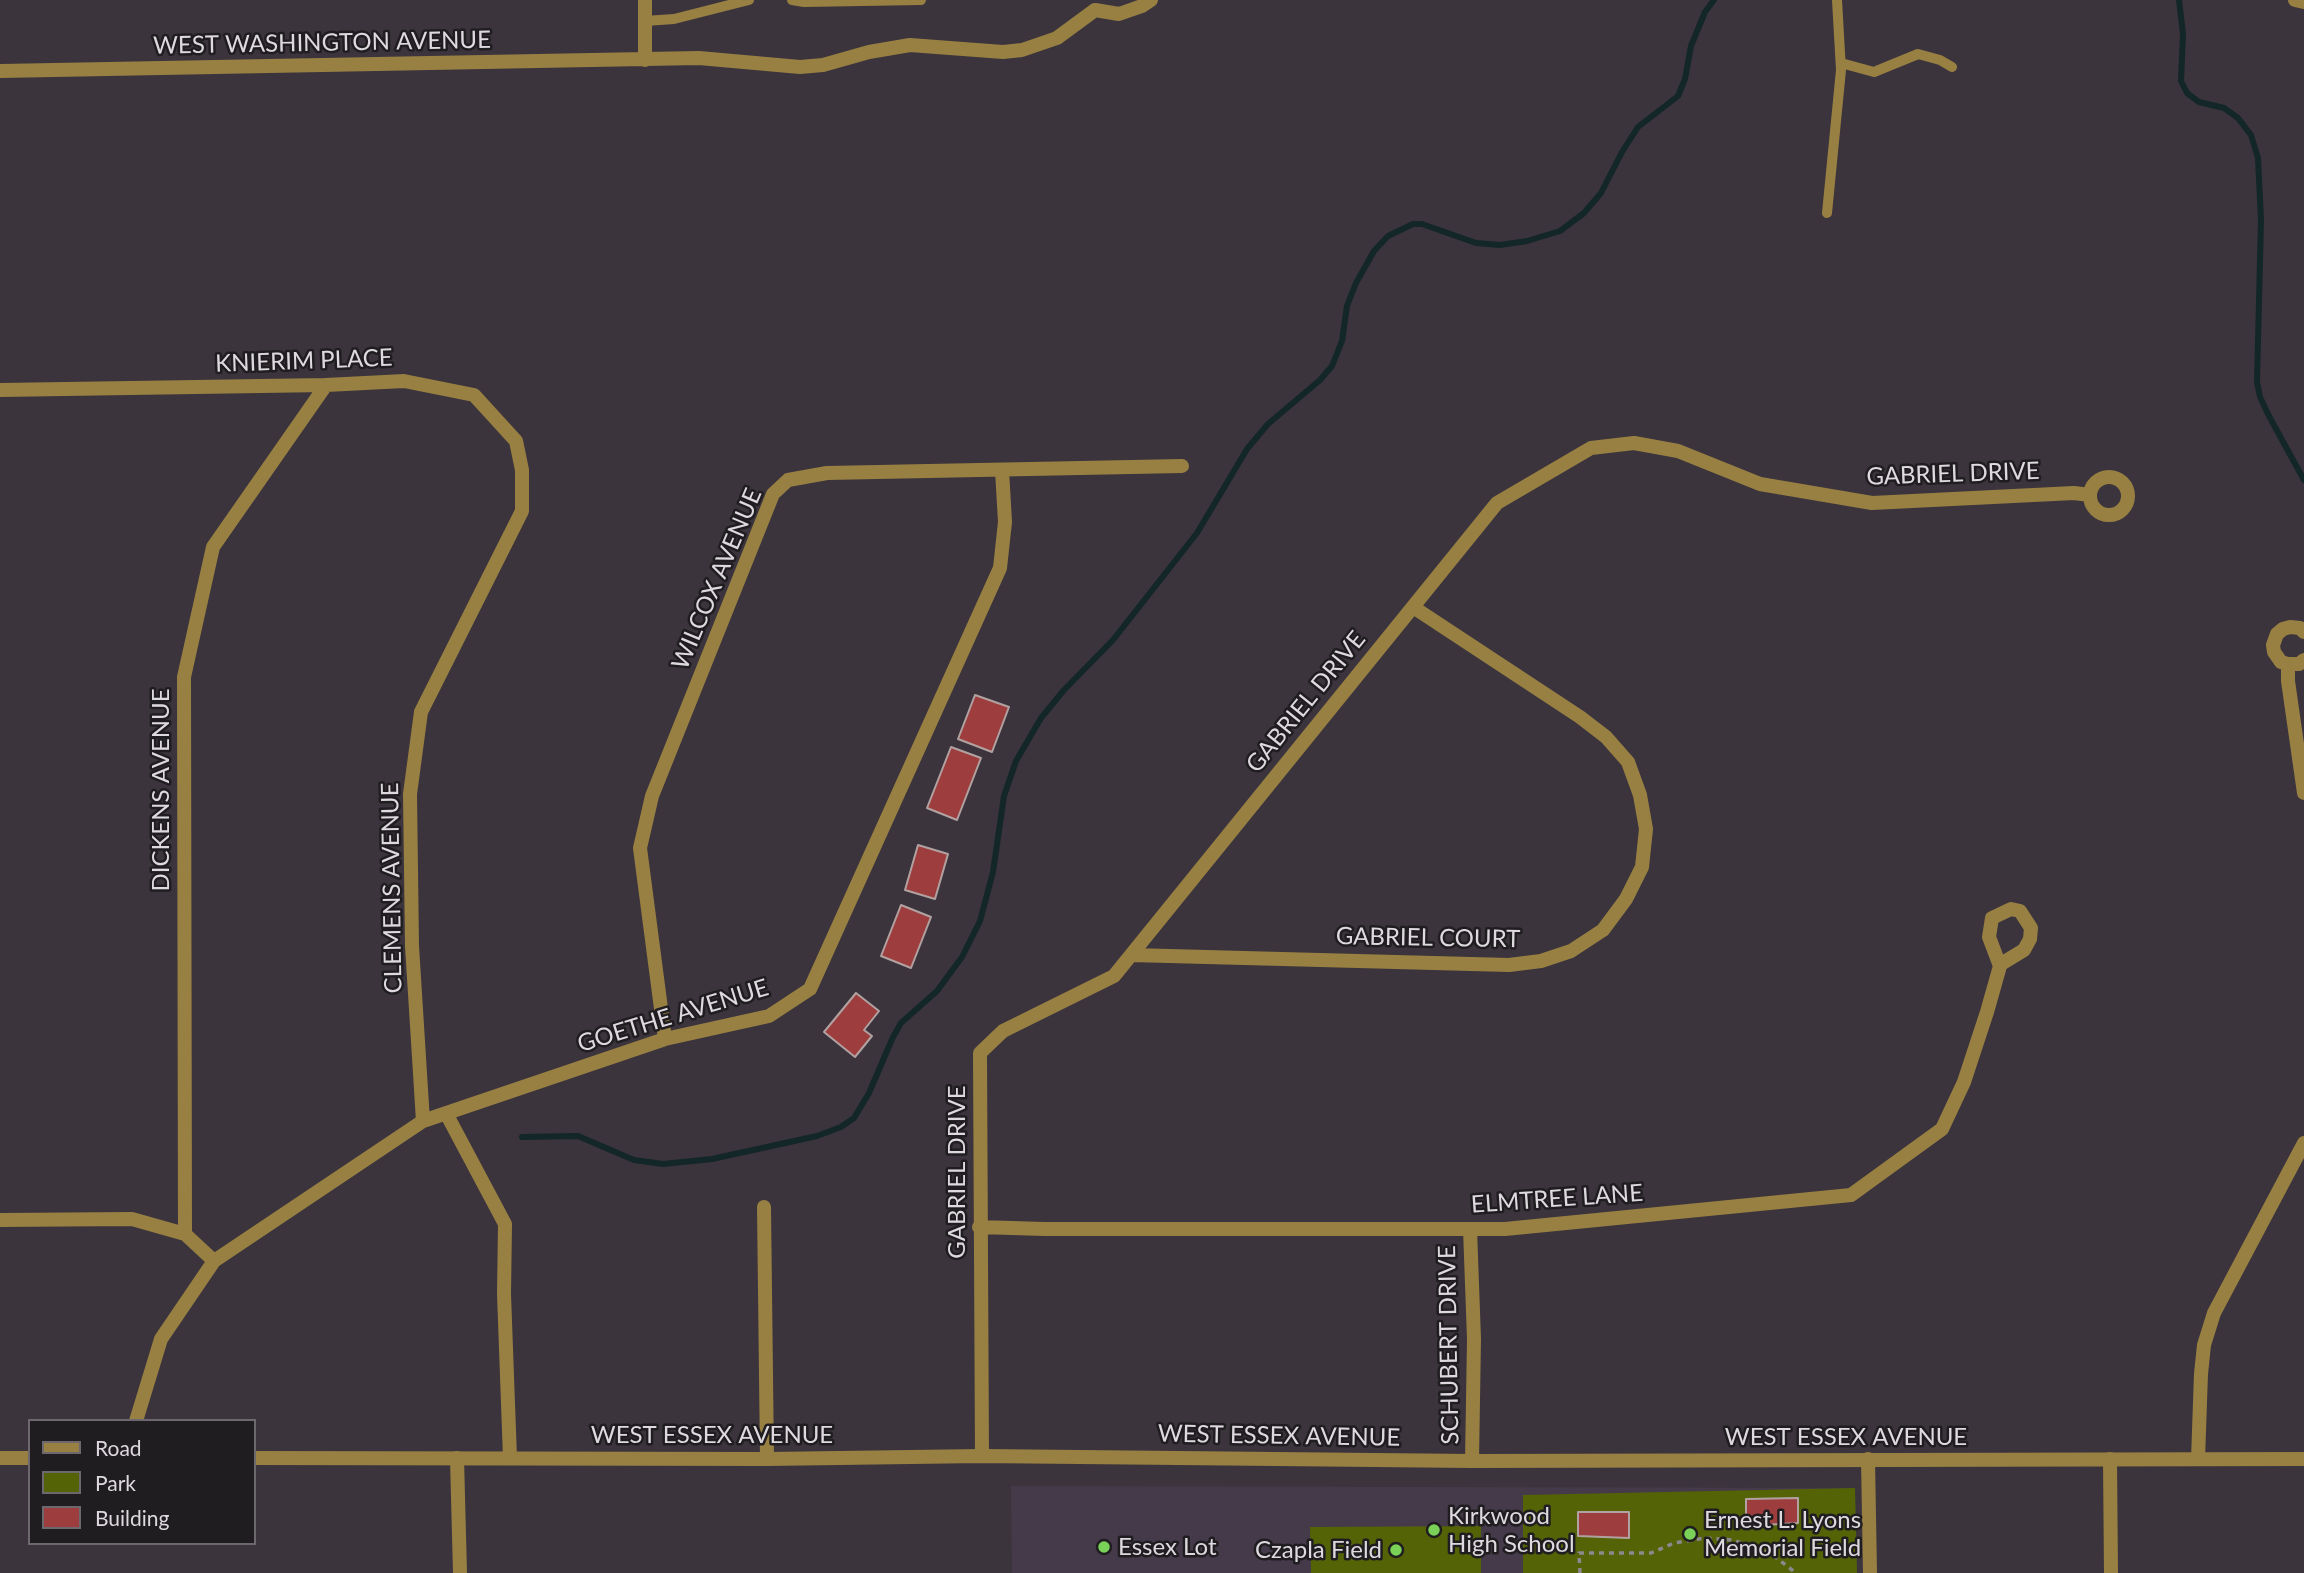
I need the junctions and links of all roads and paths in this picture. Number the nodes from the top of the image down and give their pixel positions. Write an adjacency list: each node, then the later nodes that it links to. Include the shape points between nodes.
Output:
1 (645, 0): 10 (street)
2 (749, 0): 10 (lane, via 674,19)
3 (792, 0): 4 (lane)
4 (921, 0)
5 (1151, 0): 9 (street, via 1119,13)
6 (1837, 0): 12 (lane)
7 (2295, 0): 8 (street)
8 (2304, 2)
9 (1095, 5): 11 (street, WEST WASHINGTON AVENUE, via 1057,38 1022,50 910,45 800,67 699,58)
10 (645, 21): 11 (street)
11 (645, 60): 14 (street, WEST WASHINGTON AVENUE)
12 (1841, 63): 13 (lane, via 1874,72 1919,54); 15 (lane)
13 (1952, 67)
14 (0, 71)
15 (1827, 213)
16 (326, 385): 17 (street, KNIERIM PLACE); 21 (street, KNIERIM PLACE, via 404,381 474,395 516,441 522,470); 37 (street, DICKENS AVENUE, via 213,547 184,677)
17 (0, 390)
18 (1182, 466): 19 (street, WILCOX AVENUE)
19 (1002, 470): 29 (street, GOETHE AVENUE, via 1005,522 1000,568 810,989 769,1016); 29 (street, WILCOX AVENUE, via 827,473 788,480 773,494 652,796 640,848)
20 (2090, 495): 22 (street, GABRIEL DRIVE, via 1871,503 1760,484 1678,451 1634,443 1591,448 1497,502)
21 (522, 511): 31 (street, CLEMENS AVENUE, via 421,712 410,794 412,946)
22 (1413, 607): 27 (street, GABRIEL DRIVE); 27 (street, GABRIEL COURT, via 1580,717 1628,762 1646,829 1642,867 1626,900 1603,930 1572,951 1509,965)
23 (2304, 632): 25 (street, via 2290,627 2274,639 2274,652)
24 (2304, 660): 25 (street)
25 (2288, 664): 26 (street)
26 (2304, 793)
27 (1132, 955): 35 (street, GABRIEL DRIVE, via 1115,976 1003,1031 980,1053)
28 (2000, 966): 36 (street, ELMTREE LANE, via 1964,1082 1942,1129 1851,1195)
29 (665, 1040): 30 (street, GOETHE AVENUE)
30 (447, 1115): 31 (street, GOETHE AVENUE); 45 (street, via 505,1224)
31 (423, 1121): 38 (street, GOETHE AVENUE)
32 (2304, 1143): 49 (street, via 2214,1313 2204,1345)
33 (764, 1207): 46 (street)
34 (0, 1220): 37 (street, via 132,1219)
35 (979, 1227): 36 (street, ELMTREE LANE); 40 (street, GABRIEL DRIVE)
36 (1470, 1229): 51 (street, SCHUBERT DRIVE)
37 (185, 1234): 38 (street)
38 (214, 1261): 39 (street, GOETHE AVENUE, via 161,1339)
39 (137, 1419)
40 (982, 1455): 46 (street, WEST ESSEX AVENUE); 51 (street, WEST ESSEX AVENUE)
41 (0, 1458): 42 (street)
42 (28, 1458)
43 (256, 1458): 44 (street, WEST ESSEX AVENUE)
44 (457, 1458): 45 (street, WEST ESSEX AVENUE); 52 (street)
45 (510, 1458): 46 (street, WEST ESSEX AVENUE)
46 (767, 1459)
47 (1868, 1459): 48 (street, WEST ESSEX AVENUE); 51 (street, WEST ESSEX AVENUE); 55 (street)
48 (2110, 1459): 49 (street, WEST ESSEX AVENUE); 56 (street)
49 (2198, 1459): 50 (street, WEST ESSEX AVENUE)
50 (2304, 1459)
51 (1472, 1461)
52 (460, 1573)
53 (1580, 1573): 54 (path, via 1579,1553 1651,1553 1705,1538 1733,1540 1770,1553)
54 (1796, 1573)
55 (1870, 1573)
56 (2111, 1573)

